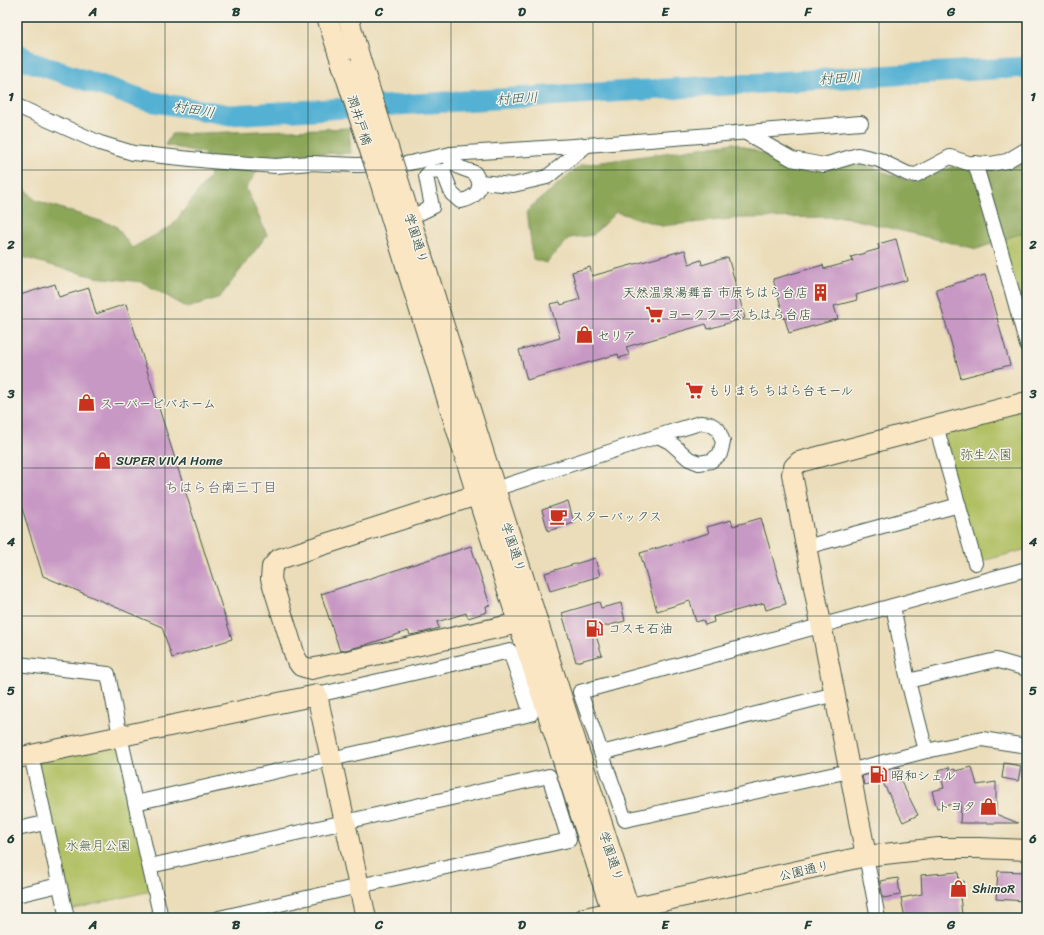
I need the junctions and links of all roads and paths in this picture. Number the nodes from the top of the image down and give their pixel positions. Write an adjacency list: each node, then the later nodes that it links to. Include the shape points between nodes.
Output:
1 (327, 17): 10 (street, 潤井戸橋, bridge, via 340,61)
2 (348, 17): 10 (street, 潤井戸橋, bridge)
3 (17, 106): 8 (street, via 100,143 133,153 276,166 310,163 405,164)
4 (861, 123): 5 (street)
5 (746, 133): 6 (street); 9 (street, via 792,159 824,165 858,155 879,160 916,176 950,157)
6 (587, 145): 8 (street); 11 (street, via 547,177 513,185)
7 (1027, 149): 9 (street, via 1007,161)
8 (451, 154): 11 (street, via 451,162 475,173)
9 (975, 164): 13 (street)
10 (388, 177): 12 (street, 学園通り); 17 (street, 学園通り)
11 (480, 182): 12 (street, via 477,192 468,200 460,201 452,194 443,171 430,172 426,176 432,207)
12 (410, 218): 17 (street, 学園通り)
13 (1027, 345)
14 (1027, 402): 15 (street)
15 (936, 426): 18 (street); 19 (street, via 799,462 792,474)
16 (658, 436): 17 (street)
17 (486, 492): 23 (street, 学園通り); 23 (street, via 279,559 272,567 271,579 296,658 301,666 311,669); 47 (street, 学園通り)
18 (959, 505): 19 (street); 20 (street)
19 (806, 547): 24 (street)
20 (976, 563)
21 (1027, 572): 22 (street, via 1023,570)
22 (893, 606): 24 (street); 27 (street)
23 (519, 623): 47 (street, 学園通り)
24 (821, 625): 28 (street); 33 (street, via 580,692)
25 (17, 664): 30 (street, via 108,674)
26 (1027, 669): 27 (street, via 996,660)
27 (908, 681): 32 (street)
28 (835, 694): 33 (street); 36 (street)
29 (317, 695): 30 (street); 35 (street); 35 (street, via 510,651 531,714)
30 (120, 736): 34 (street); 37 (street)
31 (1027, 746): 32 (street, via 982,739)
32 (926, 751): 36 (street)
33 (601, 753): 36 (street, via 625,820)
34 (24, 757): 38 (street)
35 (331, 759): 37 (street); 39 (street)
36 (849, 771): 42 (street)
37 (135, 803): 43 (street)
38 (45, 822): 40 (street); 44 (street)
39 (345, 823): 43 (street); 45 (street); 45 (street, via 549,776 569,840)
40 (17, 829)
41 (1027, 850): 42 (street, 公園通り, via 939,848)
42 (866, 856): 47 (street, 公園通り); 53 (street)
43 (150, 866): 49 (street)
44 (59, 885): 46 (street); 48 (street)
45 (359, 886): 50 (street); 51 (street)
46 (17, 895)
47 (622, 914): 52 (street, 公園通り)
48 (67, 918)
49 (161, 918)
50 (219, 918)
51 (366, 918)
52 (585, 918)
53 (878, 918)

